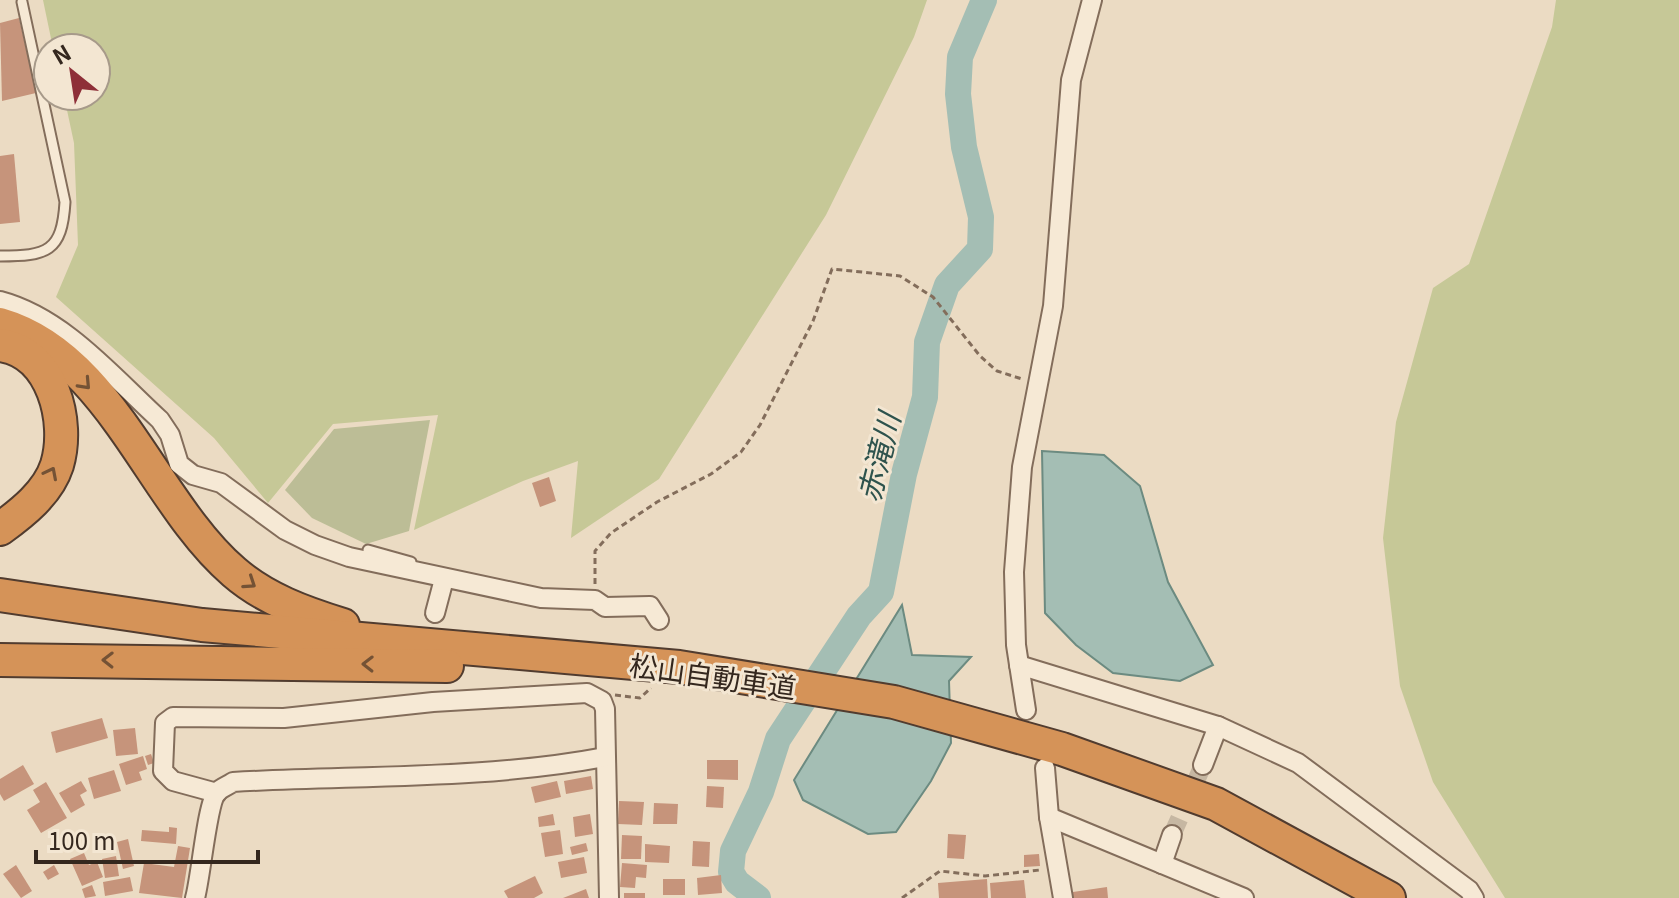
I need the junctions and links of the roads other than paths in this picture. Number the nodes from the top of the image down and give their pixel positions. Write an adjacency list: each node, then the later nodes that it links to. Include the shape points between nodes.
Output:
1 (1092, 0): 15 (street, via 1071,80 1053,306 1022,467 1014,572)
2 (22, 2): 3 (lane, via 65,202 60,237 51,247 38,254)
3 (0, 256)
4 (0, 301): 9 (street, via 34,314 70,339 160,420 179,464 193,475 221,483 315,545)
5 (0, 324): 13 (highway, one-way to 13, via 26,332 56,353 106,406 203,539 234,572 276,601)
6 (0, 345): 7 (highway, one-way to 6, via 30,507 57,467 61,428 57,396 34,361)
7 (0, 529)
8 (368, 550): 9 (lane, via 444,570)
9 (444, 579): 11 (street); 12 (street, via 541,598 595,600 605,607 650,606)
10 (0, 595): 13 (highway, 松山自動車道, via 202,625)
11 (435, 613)
12 (659, 620)
13 (399, 642): 16 (highway, 松山自動車道)
14 (0, 660): 16 (highway, one-way to 14)
15 (1019, 665): 19 (street); 20 (street)
16 (698, 670): 32 (highway, 松山自動車道, via 894,702 1062,749 1216,804)
17 (434, 677): 18 (street)
18 (433, 702): 21 (street, via 587,693 605,709); 24 (street, via 284,718 173,717 165,723 163,771 173,781)
19 (1026, 710)
20 (1218, 726): 22 (street); 33 (street, via 1298,763)
21 (605, 757): 24 (street, via 463,774 233,782); 29 (street)
22 (1203, 765)
23 (1045, 768): 25 (street)
24 (217, 793): 28 (street, via 210,805)
25 (1049, 817): 27 (street); 30 (street)
26 (1172, 835): 27 (street)
27 (1162, 864): 31 (street)
28 (195, 898)
29 (609, 898)
30 (1063, 898)
31 (1244, 898)
32 (1389, 898)
33 (1474, 898)

